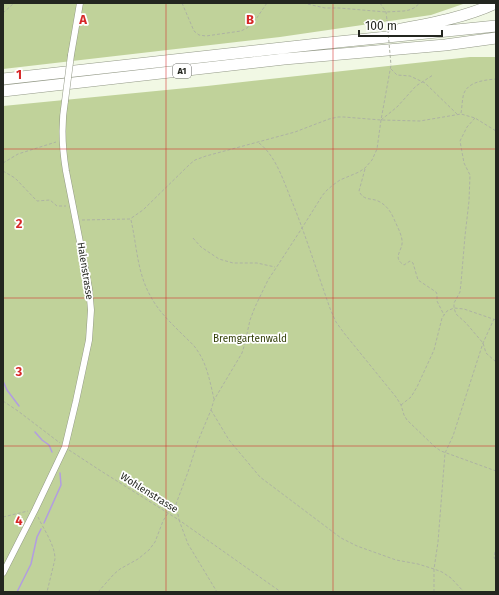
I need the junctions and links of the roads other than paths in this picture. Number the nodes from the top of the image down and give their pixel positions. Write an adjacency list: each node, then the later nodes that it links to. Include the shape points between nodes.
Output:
1 (80, 3): 10 (street, Halenstrasse, bridge, via 65,101 63,146 89,288 90,321 87,349 65,447)
2 (496, 4): 5 (highway, via 434,23)
3 (496, 26): 5 (highway, A1)
4 (496, 38): 7 (highway, A1)
5 (362, 39): 8 (highway, A1)
6 (496, 43): 7 (highway)
7 (445, 45): 9 (highway, A1, via 284,59)
8 (3, 79)
9 (3, 91)
10 (3, 573)

